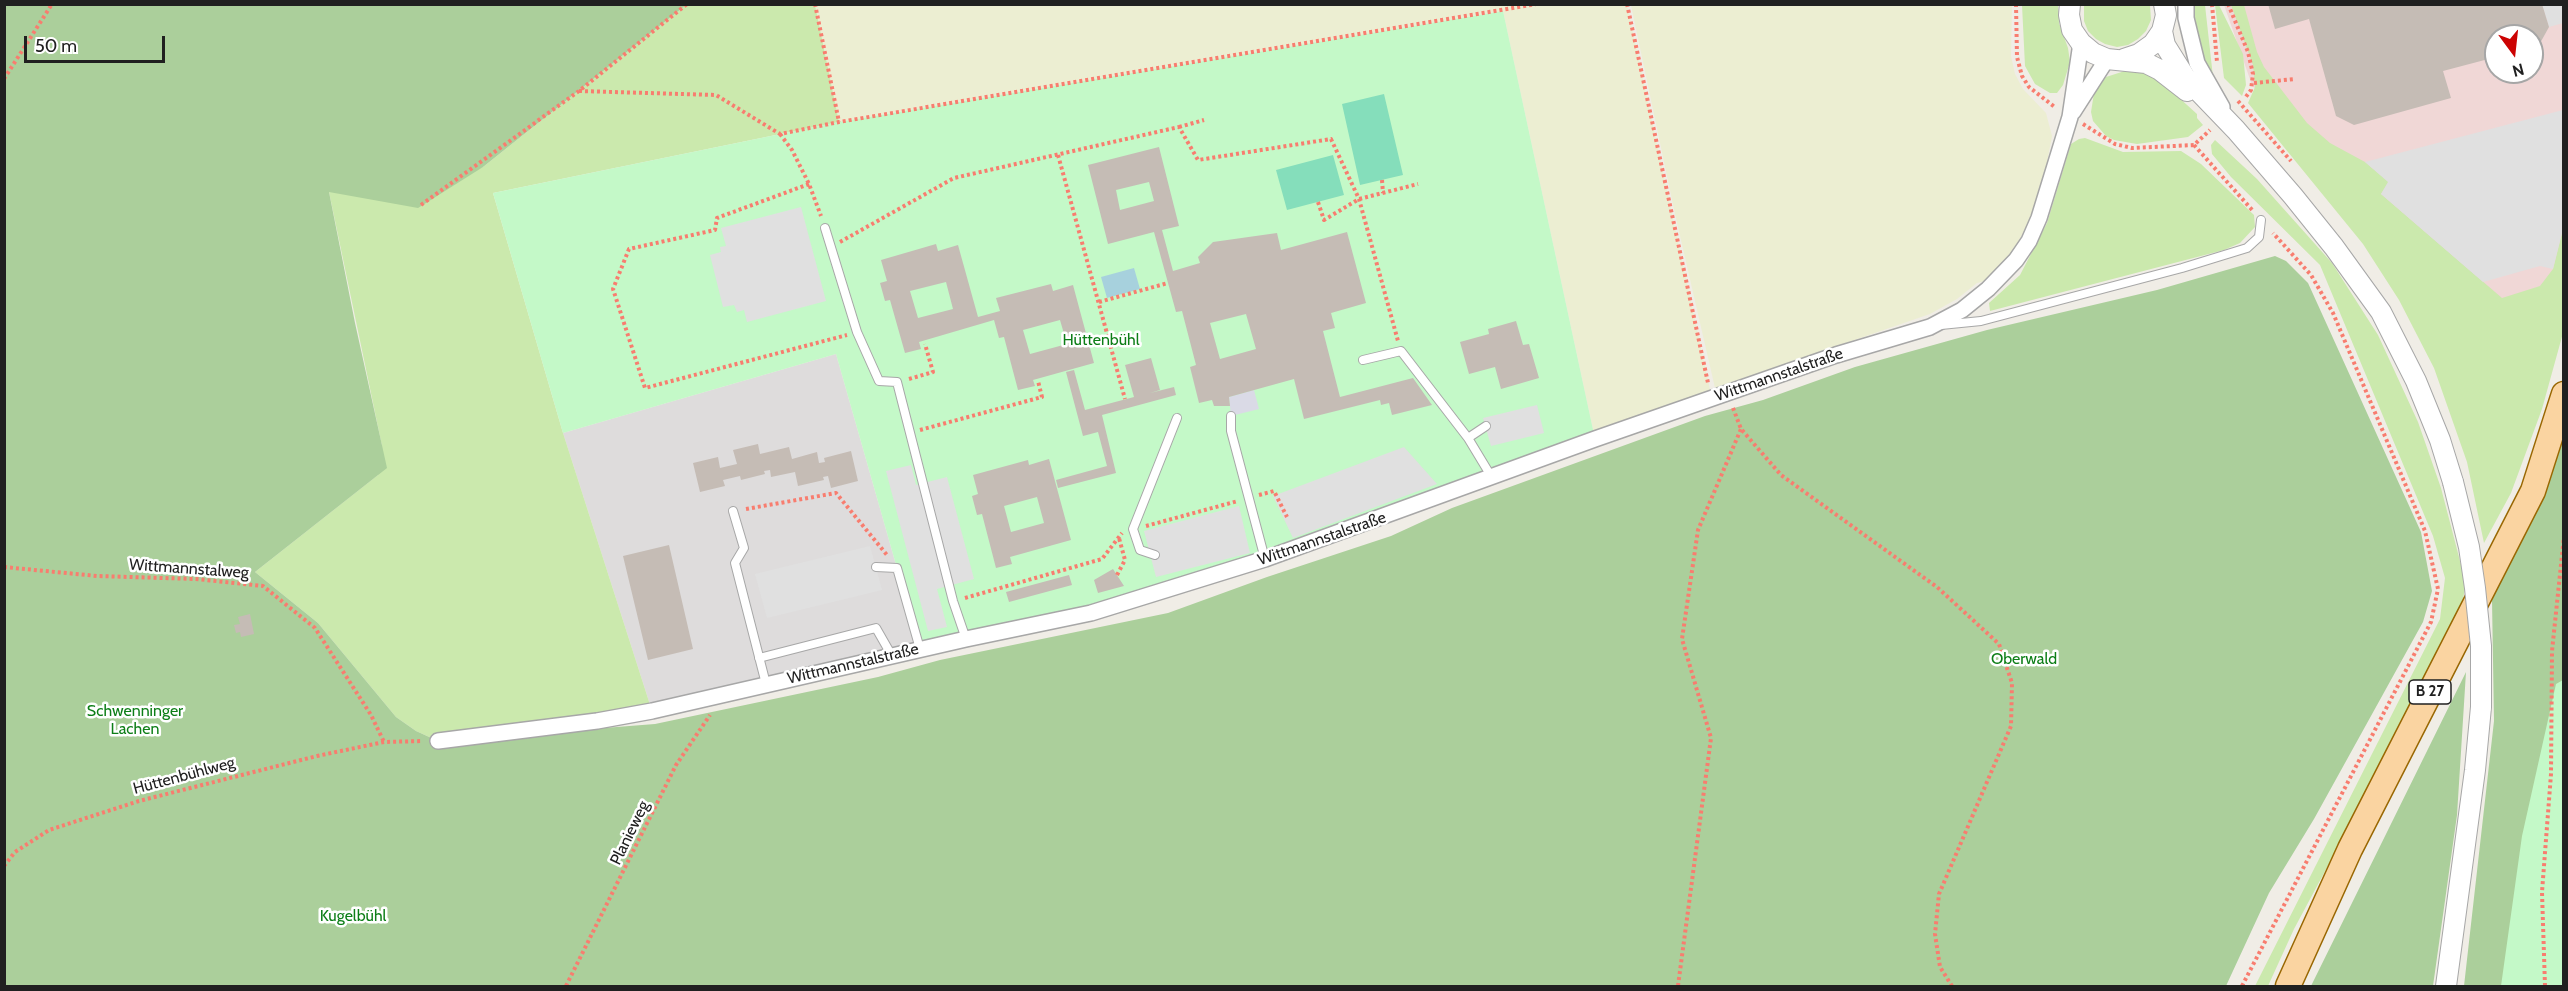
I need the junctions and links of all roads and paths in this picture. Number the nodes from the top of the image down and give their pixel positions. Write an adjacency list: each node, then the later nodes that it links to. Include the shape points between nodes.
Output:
1 (51, 4): 16 (path)
2 (687, 4): 19 (path)
3 (815, 4): 25 (path)
4 (1536, 4): 25 (path)
5 (1628, 4): 54 (path)
6 (2016, 4): 23 (path, via 2016,57 2022,76 2030,87)
7 (2070, 4): 13 (street, via 2072,30)
8 (2164, 4): 12 (street)
9 (2186, 4): 28 (street, via 2197,63)
10 (2212, 4): 15 (path)
11 (2228, 4): 18 (path, via 2248,52)
12 (2162, 31): 14 (street, via 2139,54); 28 (street, via 2165,45 2185,77)
13 (2081, 43): 14 (street, via 2093,53); 23 (street, Wittmannstalstraße)
14 (2116, 59): 23 (street, Wittmannstalstraße); 28 (street, via 2146,63 2160,70)
15 (2217, 67)
16 (4, 79)
17 (2295, 79): 18 (path)
18 (2253, 83): 21 (path)
19 (579, 92): 29 (path, via 716,95); 38 (path)
20 (2232, 95): 22 (path)
21 (2245, 98)
22 (2248, 112)
23 (2070, 117): 30 (path, via 2115,144 2132,148); 44 (street, Wittmannstalstraße, via 2039,218 2016,260 1962,310)
24 (1204, 120): 26 (path)
25 (839, 122): 29 (path)
26 (1179, 127): 31 (path); 36 (path, via 1198,160 1331,139)
27 (2211, 130): 30 (path)
28 (2236, 130): 89 (street, bridge, via 2334,247 2381,312 2440,440 2469,547 2481,646 2481,707)
29 (780, 134): 33 (path)
30 (2194, 145): 39 (path)
31 (1058, 155): 41 (path, via 954,178); 43 (path)
32 (1382, 180): 35 (path)
33 (809, 184): 40 (path); 45 (path, via 717,218 716,230 629,249 613,290 645,388)
34 (1418, 184): 35 (path)
35 (1383, 193): 36 (path)
36 (1359, 199): 37 (path, via 1324,220); 47 (path)
37 (1317, 202)
38 (421, 205)
39 (2261, 220): 44 (lane, via 2259,237 2247,248 1981,321); 87 (path, via 2311,275 2333,313 2425,531 2438,589 2431,622)
40 (825, 228): 41 (lane)
41 (831, 247): 45 (lane)
42 (1168, 284): 43 (path)
43 (1099, 302): 53 (path)
44 (1930, 327): 51 (street, Wittmannstalstraße)
45 (857, 332): 50 (lane, via 879,381)
46 (925, 344): 50 (path, via 933,372)
47 (1401, 351): 48 (lane); 60 (lane)
48 (1363, 360)
49 (1038, 381): 59 (path, via 1042,397)
50 (897, 382): 59 (lane)
51 (1727, 393): 54 (street, Wittmannstalstraße); 58 (path)
52 (2564, 394): 88 (main road, B 27, via 2533,491 2350,849)
53 (1125, 399)
54 (1712, 399): 61 (street, Wittmannstalstraße)
55 (1231, 416): 62 (lane, via 1231,432)
56 (1177, 418): 65 (lane)
57 (1486, 426): 60 (lane)
58 (1741, 429): 85 (path, via 1698,530 1682,639 1711,738); 86 (path, via 1781,475 1937,587 1999,644 2012,683 2011,726 1939,894 1935,934 1940,967)
59 (912, 432): 74 (lane)
60 (1467, 438): 61 (lane)
61 (1491, 476): 69 (street, Wittmannstalstraße)
62 (1248, 498): 64 (path, via 1274,490); 65 (path); 69 (lane)
63 (733, 512): 72 (path, via 836,493); 78 (lane, via 744,548 735,563)
64 (1287, 517)
65 (1133, 529): 67 (path); 68 (lane, via 1140,550)
66 (2564, 536): 90 (path, via 2552,651 2551,774 2542,892)
67 (1119, 537): 73 (path, via 1125,560); 74 (path, via 1102,560)
68 (1155, 555)
69 (1265, 560): 75 (street, Wittmannstalstraße, via 1091,613)
70 (4, 567): 82 (path, Wittmannstalweg, via 263,586 315,628)
71 (876, 567): 72 (lane)
72 (897, 568): 76 (lane)
73 (1117, 575)
74 (953, 601): 75 (lane)
75 (966, 639): 76 (street, Wittmannstalstraße)
76 (920, 649): 77 (street, Wittmannstalstraße)
77 (892, 656): 78 (lane, via 876,628); 79 (street, Wittmannstalstraße)
78 (759, 658): 79 (lane)
79 (766, 684): 80 (street, Wittmannstalstraße)
80 (723, 694): 81 (street, Wittmannstalstraße, via 597,721); 84 (path, Planieweg, via 676,765)
81 (438, 741): 82 (path)
82 (384, 742): 83 (path, Hüttenbühlweg, via 219,779 49,830 15,852)
83 (4, 866)
84 (566, 987)
85 (1678, 987)
86 (1952, 987)
87 (2242, 987)
88 (2288, 987)
89 (2446, 987)
90 (2545, 987)

